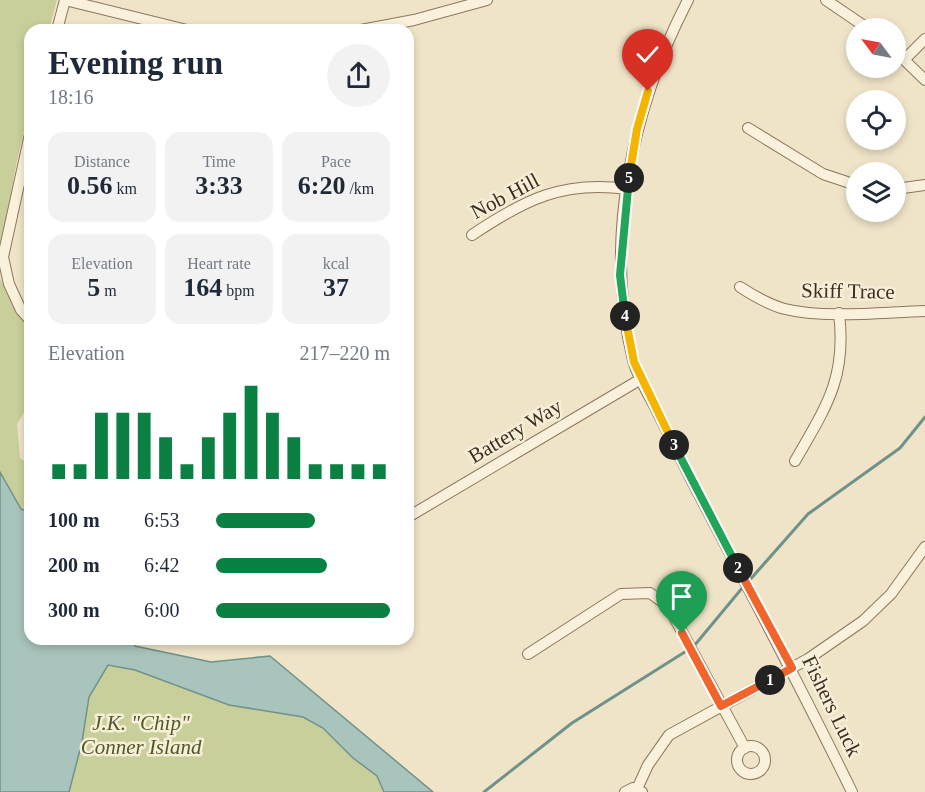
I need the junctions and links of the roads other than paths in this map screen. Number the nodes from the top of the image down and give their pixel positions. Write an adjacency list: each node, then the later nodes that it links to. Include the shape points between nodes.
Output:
1 (65, 0): 6 (street); 7 (street)
2 (487, 0): 8 (street)
3 (688, 0): 18 (street, Fishers Luck, via 648,91)
4 (826, 0): 5 (street)
5 (852, 18)
6 (59, 24)
7 (163, 24)
8 (393, 24)
9 (925, 39): 10 (street)
10 (906, 51)
11 (906, 61): 12 (street)
12 (925, 80)
13 (748, 128): 15 (street, via 823,174)
14 (24, 161): 22 (street, via 3,257 9,284)
15 (846, 182)
16 (925, 185): 17 (street)
17 (906, 188)
18 (627, 189): 19 (street, Nob Hill, via 599,185 553,191 515,208); 24 (street, Fishers Luck, via 620,275 634,362)
19 (472, 235)
20 (740, 287): 23 (street, Skiff Trace, via 759,300 785,309)
21 (925, 312): 23 (street, Skiff Trace)
22 (24, 313)
23 (839, 313): 25 (street, via 841,343 831,398)
24 (641, 379): 26 (street, Battery Way); 29 (street, Fishers Luck)
25 (795, 461)
26 (414, 513)
27 (925, 547): 29 (street, via 891,594 863,621)
28 (528, 654): 30 (street, via 621,594 650,593 668,606)
29 (792, 668): 30 (street); 34 (street, Fishers Luck)
30 (721, 706): 31 (street); 32 (street, via 669,735 648,765)
31 (745, 748)
32 (640, 790): 33 (street)
33 (625, 792)
34 (852, 792)

